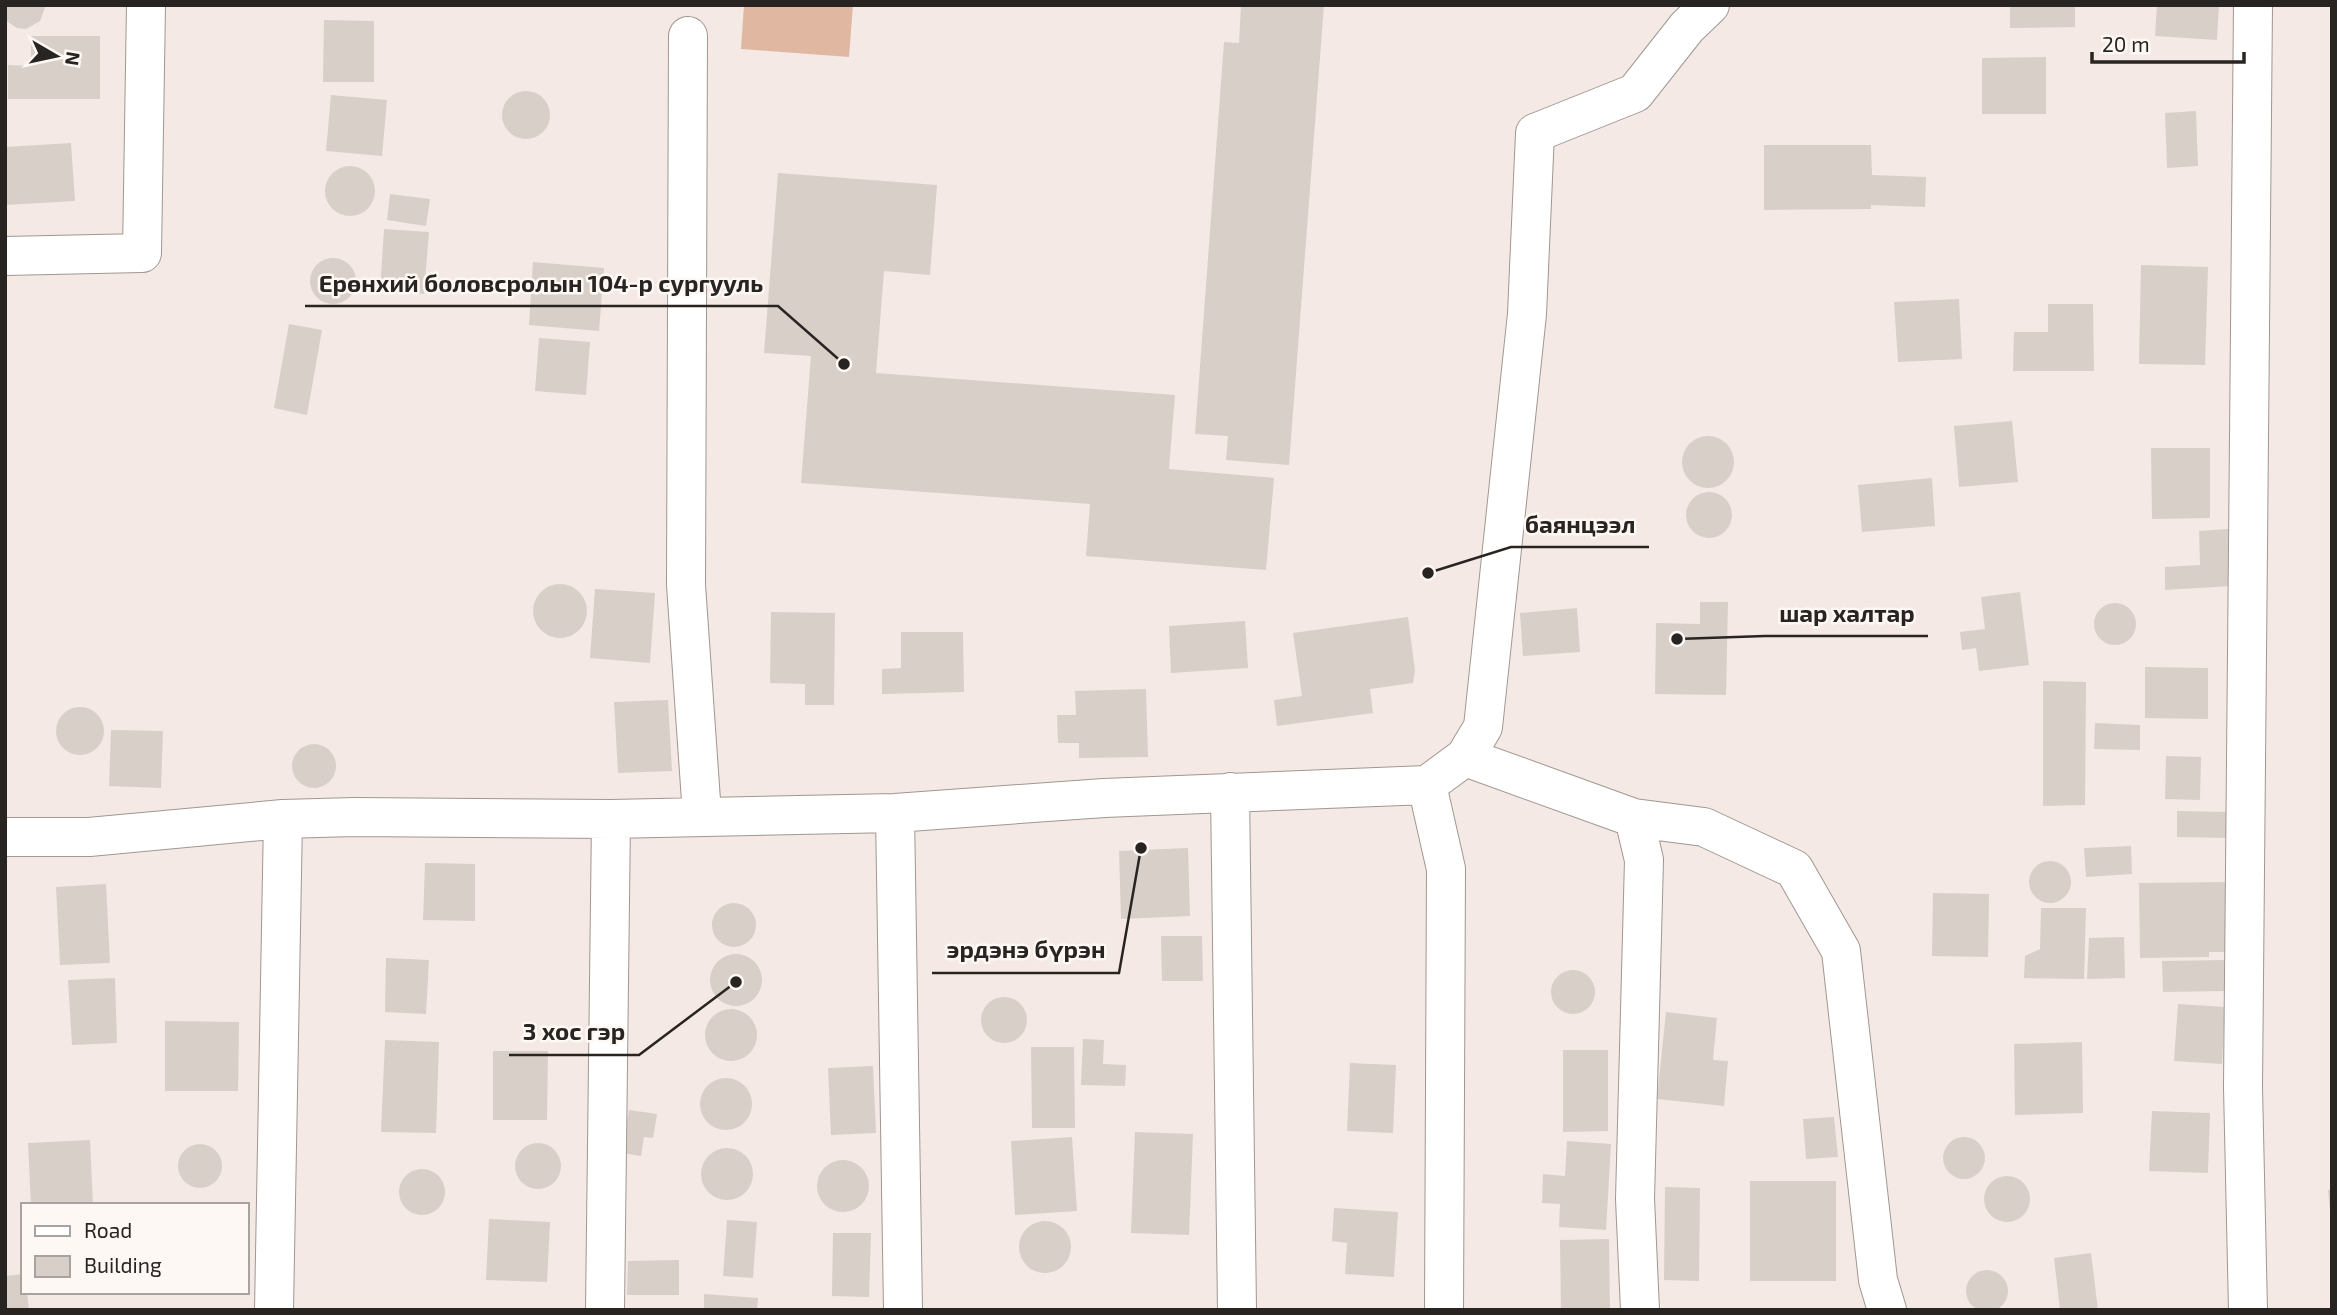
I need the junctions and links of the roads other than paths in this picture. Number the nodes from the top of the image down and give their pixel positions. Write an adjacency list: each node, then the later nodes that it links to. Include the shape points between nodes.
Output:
1 (146, 5): 5 (street, via 142,253)
2 (1710, 5): 6 (street, via 1635,93 1535,133 1527,314 1483,727)
3 (2253, 5): 22 (street, via 2243,1073)
4 (688, 36): 10 (street, via 686,585)
5 (5, 256)
6 (1465, 757): 7 (street); 11 (street)
7 (1427, 785): 8 (street); 19 (street, via 1447,869)
8 (1230, 792): 9 (street); 18 (street)
9 (895, 813): 10 (street); 17 (street)
10 (702, 816): 13 (street)
11 (1634, 818): 20 (street, via 1644,860 1635,1199); 21 (street, via 1704,827 1794,869 1841,951 1878,1280)
12 (283, 819): 13 (street); 14 (street, via 89,837); 15 (street)
13 (611, 819): 16 (street)
14 (5, 837)
15 (274, 1310)
16 (605, 1310)
17 (903, 1310)
18 (1237, 1310)
19 (1444, 1310)
20 (1640, 1310)
21 (1887, 1310)
22 (2248, 1310)

